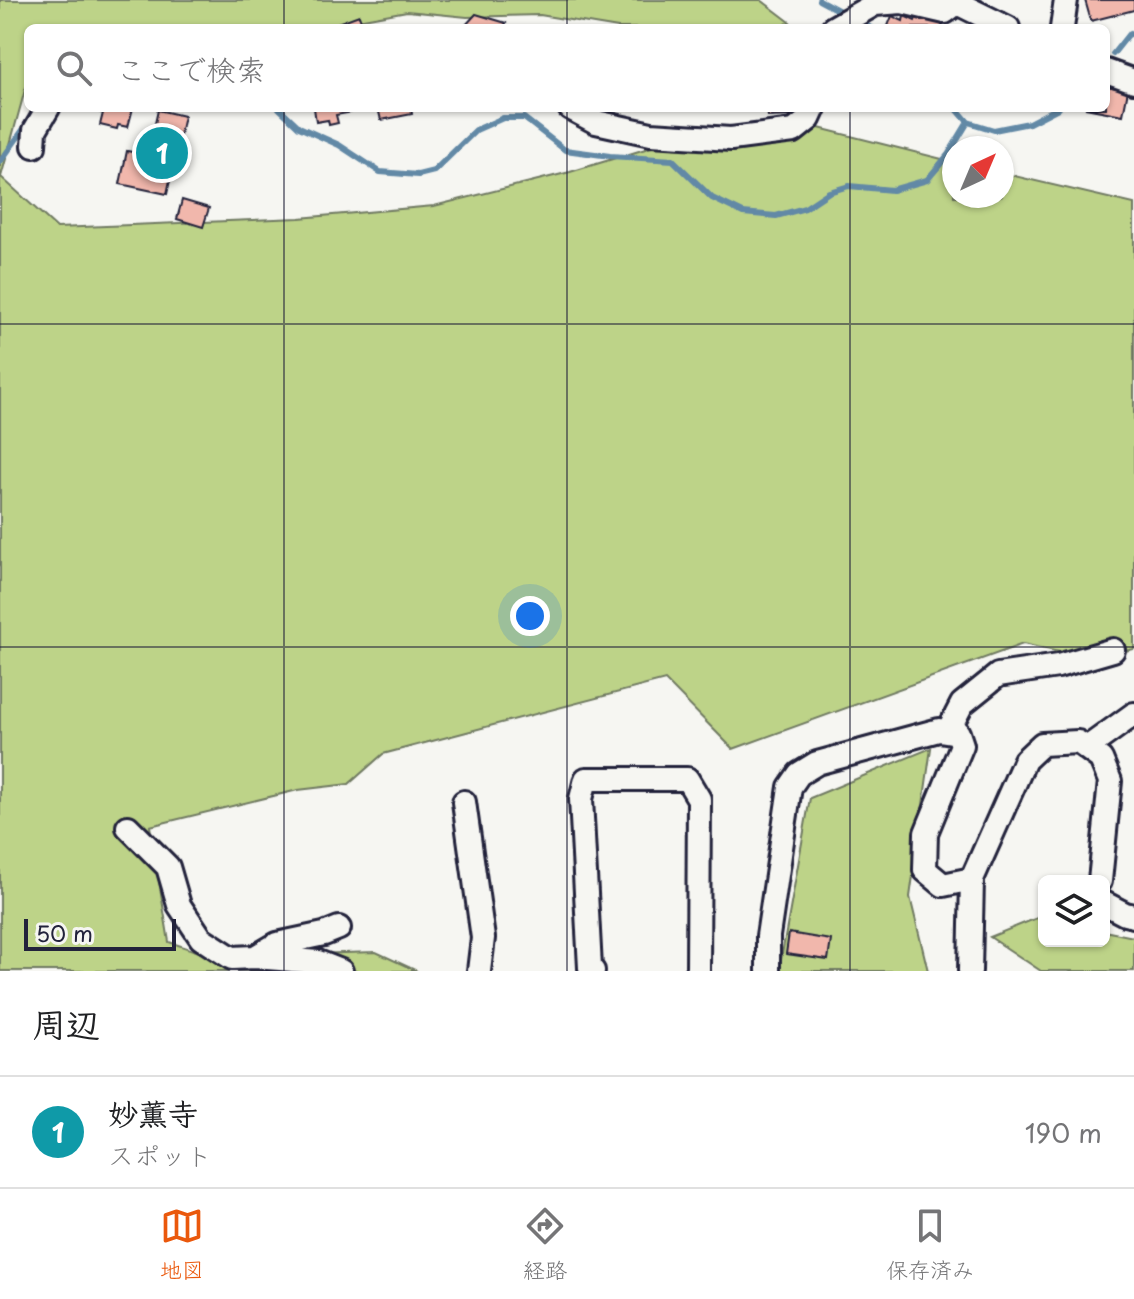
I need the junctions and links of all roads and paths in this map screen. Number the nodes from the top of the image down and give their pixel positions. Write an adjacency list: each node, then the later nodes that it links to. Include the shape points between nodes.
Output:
1 (1066, 0): 5 (street)
2 (952, 2): 3 (street, via 945,12 902,2 875,4); 4 (street)
3 (840, 24)
4 (999, 24)
5 (1063, 24)
6 (1110, 72): 7 (street)
7 (1134, 81)
8 (46, 112): 11 (street, via 35,130)
9 (577, 112): 10 (street, via 596,122 651,134 731,139 794,131)
10 (812, 112)
11 (34, 146)
12 (1113, 650): 14 (street, via 998,675 962,704)
13 (1134, 714): 15 (street)
14 (948, 731): 19 (street, via 958,733 962,745 926,833 925,870 943,885); 28 (street, via 817,763 799,774 790,787 768,936)
15 (1087, 748): 18 (street, via 1101,759 1110,781); 19 (street, via 1078,742 1042,744 1025,760)
16 (464, 802): 25 (street, via 483,938)
17 (128, 827): 23 (street, via 168,867 179,905 201,938 232,958)
18 (1101, 875)
19 (972, 879): 29 (street)
20 (1110, 906): 21 (street)
21 (1134, 916)
22 (339, 928): 23 (street, via 277,944)
23 (255, 957): 24 (street, via 318,962)
24 (341, 971)
25 (479, 971)
26 (593, 971): 27 (street, via 581,799 586,779 687,779 699,799)
27 (698, 971)
28 (768, 971)
29 (970, 971)

